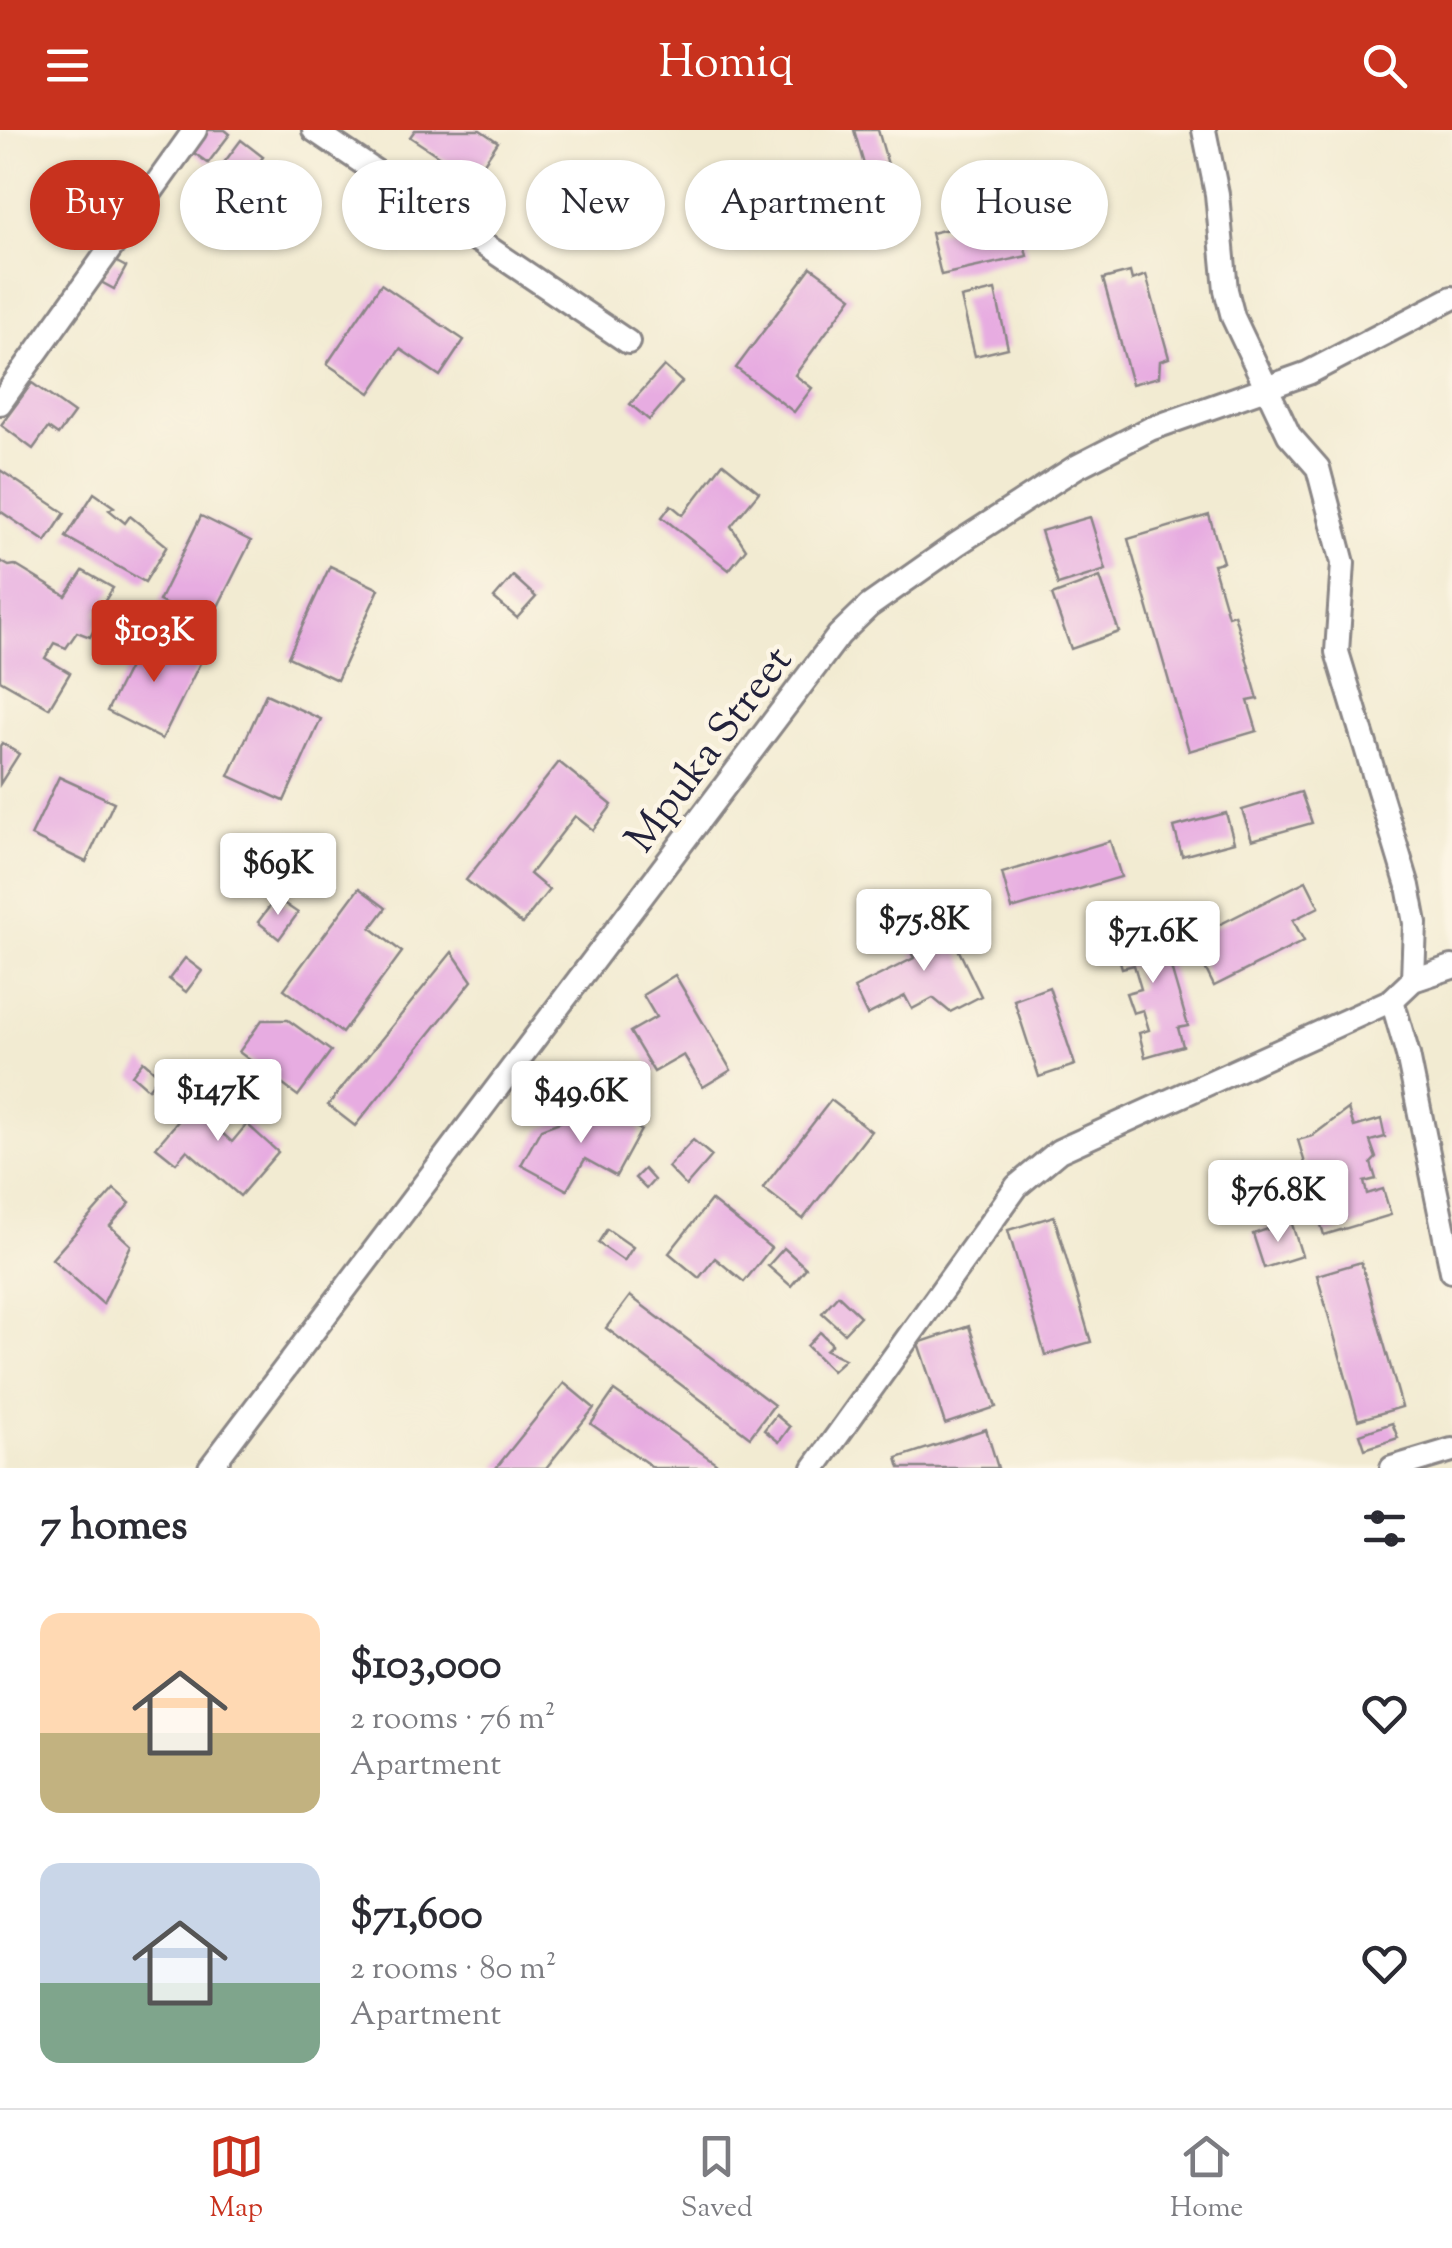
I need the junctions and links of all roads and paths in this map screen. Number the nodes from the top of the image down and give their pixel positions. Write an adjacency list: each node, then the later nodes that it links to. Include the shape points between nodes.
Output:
1 (196, 130): 7 (street)
2 (314, 130): 5 (street)
3 (1204, 130): 6 (street, via 1218,194 1226,290)
4 (1452, 298): 6 (street, Mpuka Street)
5 (628, 342)
6 (1268, 388): 9 (street, via 1289,435 1318,468 1343,563 1337,652 1408,886 1416,923); 13 (street, Mpuka Street, via 1150,429 1076,468 956,544 839,635)
7 (0, 403)
8 (1452, 967): 9 (street)
9 (1414, 980): 10 (street)
10 (1392, 1000): 11 (street); 14 (street, via 1059,1151 1036,1168)
11 (1452, 1271)
12 (1452, 1450): 15 (street)
13 (210, 1468)
14 (814, 1468)
15 (1392, 1468)

